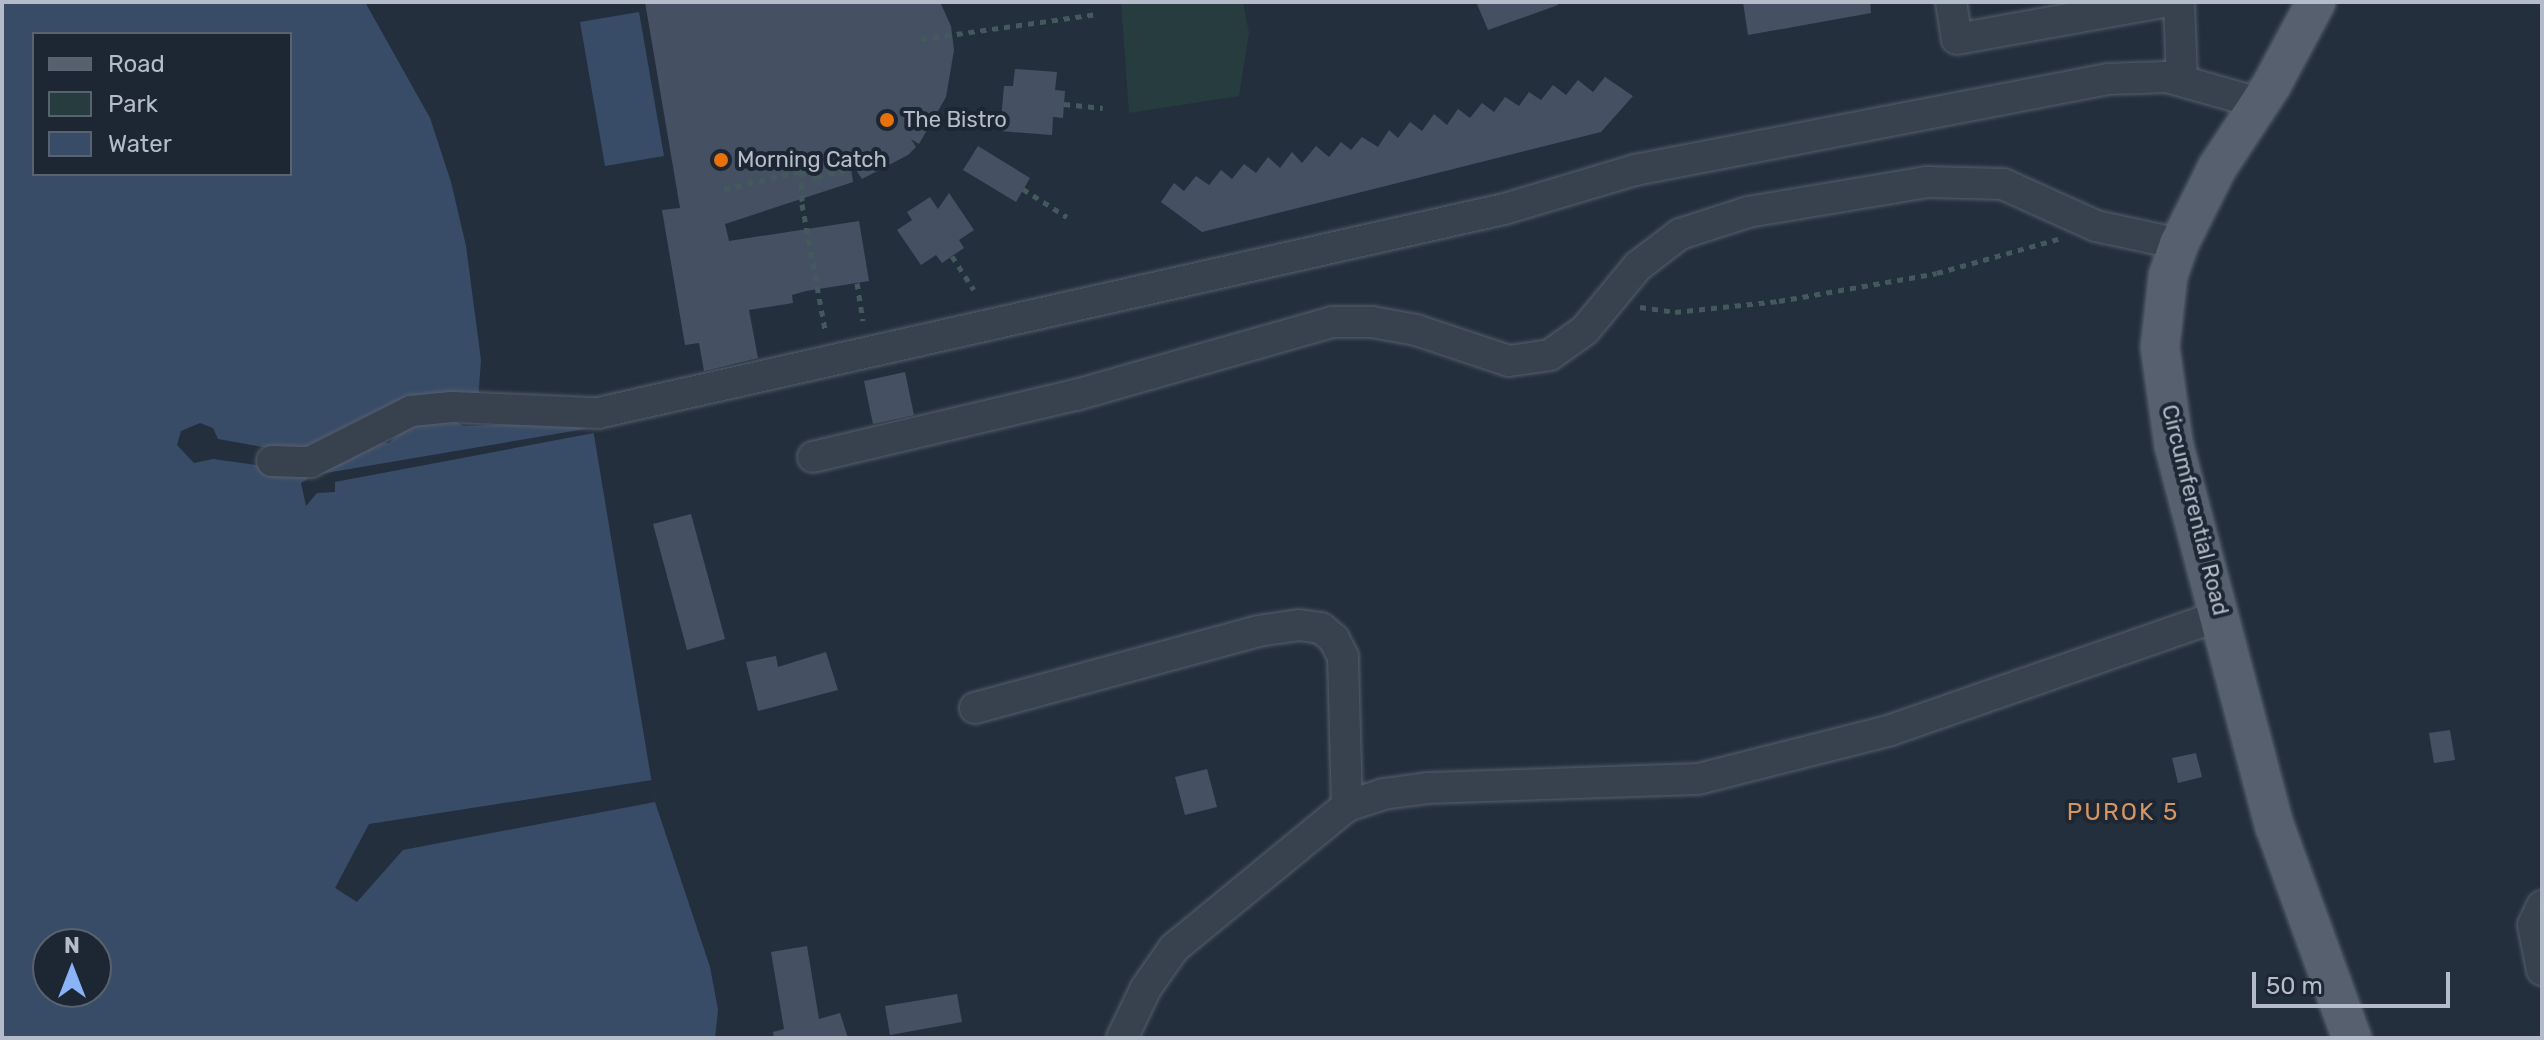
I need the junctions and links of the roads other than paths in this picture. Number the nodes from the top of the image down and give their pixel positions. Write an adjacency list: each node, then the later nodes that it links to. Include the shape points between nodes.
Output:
1 (1951, 2): 4 (street, via 1957,39)
2 (2316, 2): 6 (main road, Circumferential Road)
3 (2180, 3): 4 (street); 5 (street)
4 (2112, 6)
5 (2182, 80): 6 (street); 9 (street, via 2141,75 2109,79 1635,170 1504,209 598,413 452,407 411,411 310,462)
6 (2259, 103): 7 (main road, Circumferential Road, via 2217,168)
7 (2179, 244): 8 (street, via 2096,226 2003,184 1927,182 1748,212 1680,234 1638,266 1611,304 1550,355 1509,361 1416,330 1332,322 1076,395); 10 (main road, Circumferential Road, via 2168,276 2160,347 2174,446)
8 (813, 457)
9 (272, 461)
10 (2221, 615): 12 (street, via 1891,730 1698,779 1428,788); 16 (main road, Circumferential Road, via 2275,827)
11 (975, 708): 12 (street, via 1258,631 1299,625 1321,628 1343,657)
12 (1347, 806): 15 (street, via 1174,948 1146,988)
13 (2542, 906): 14 (street, via 2533,925)
14 (2542, 970)
15 (1122, 1038)
16 (2352, 1038)

